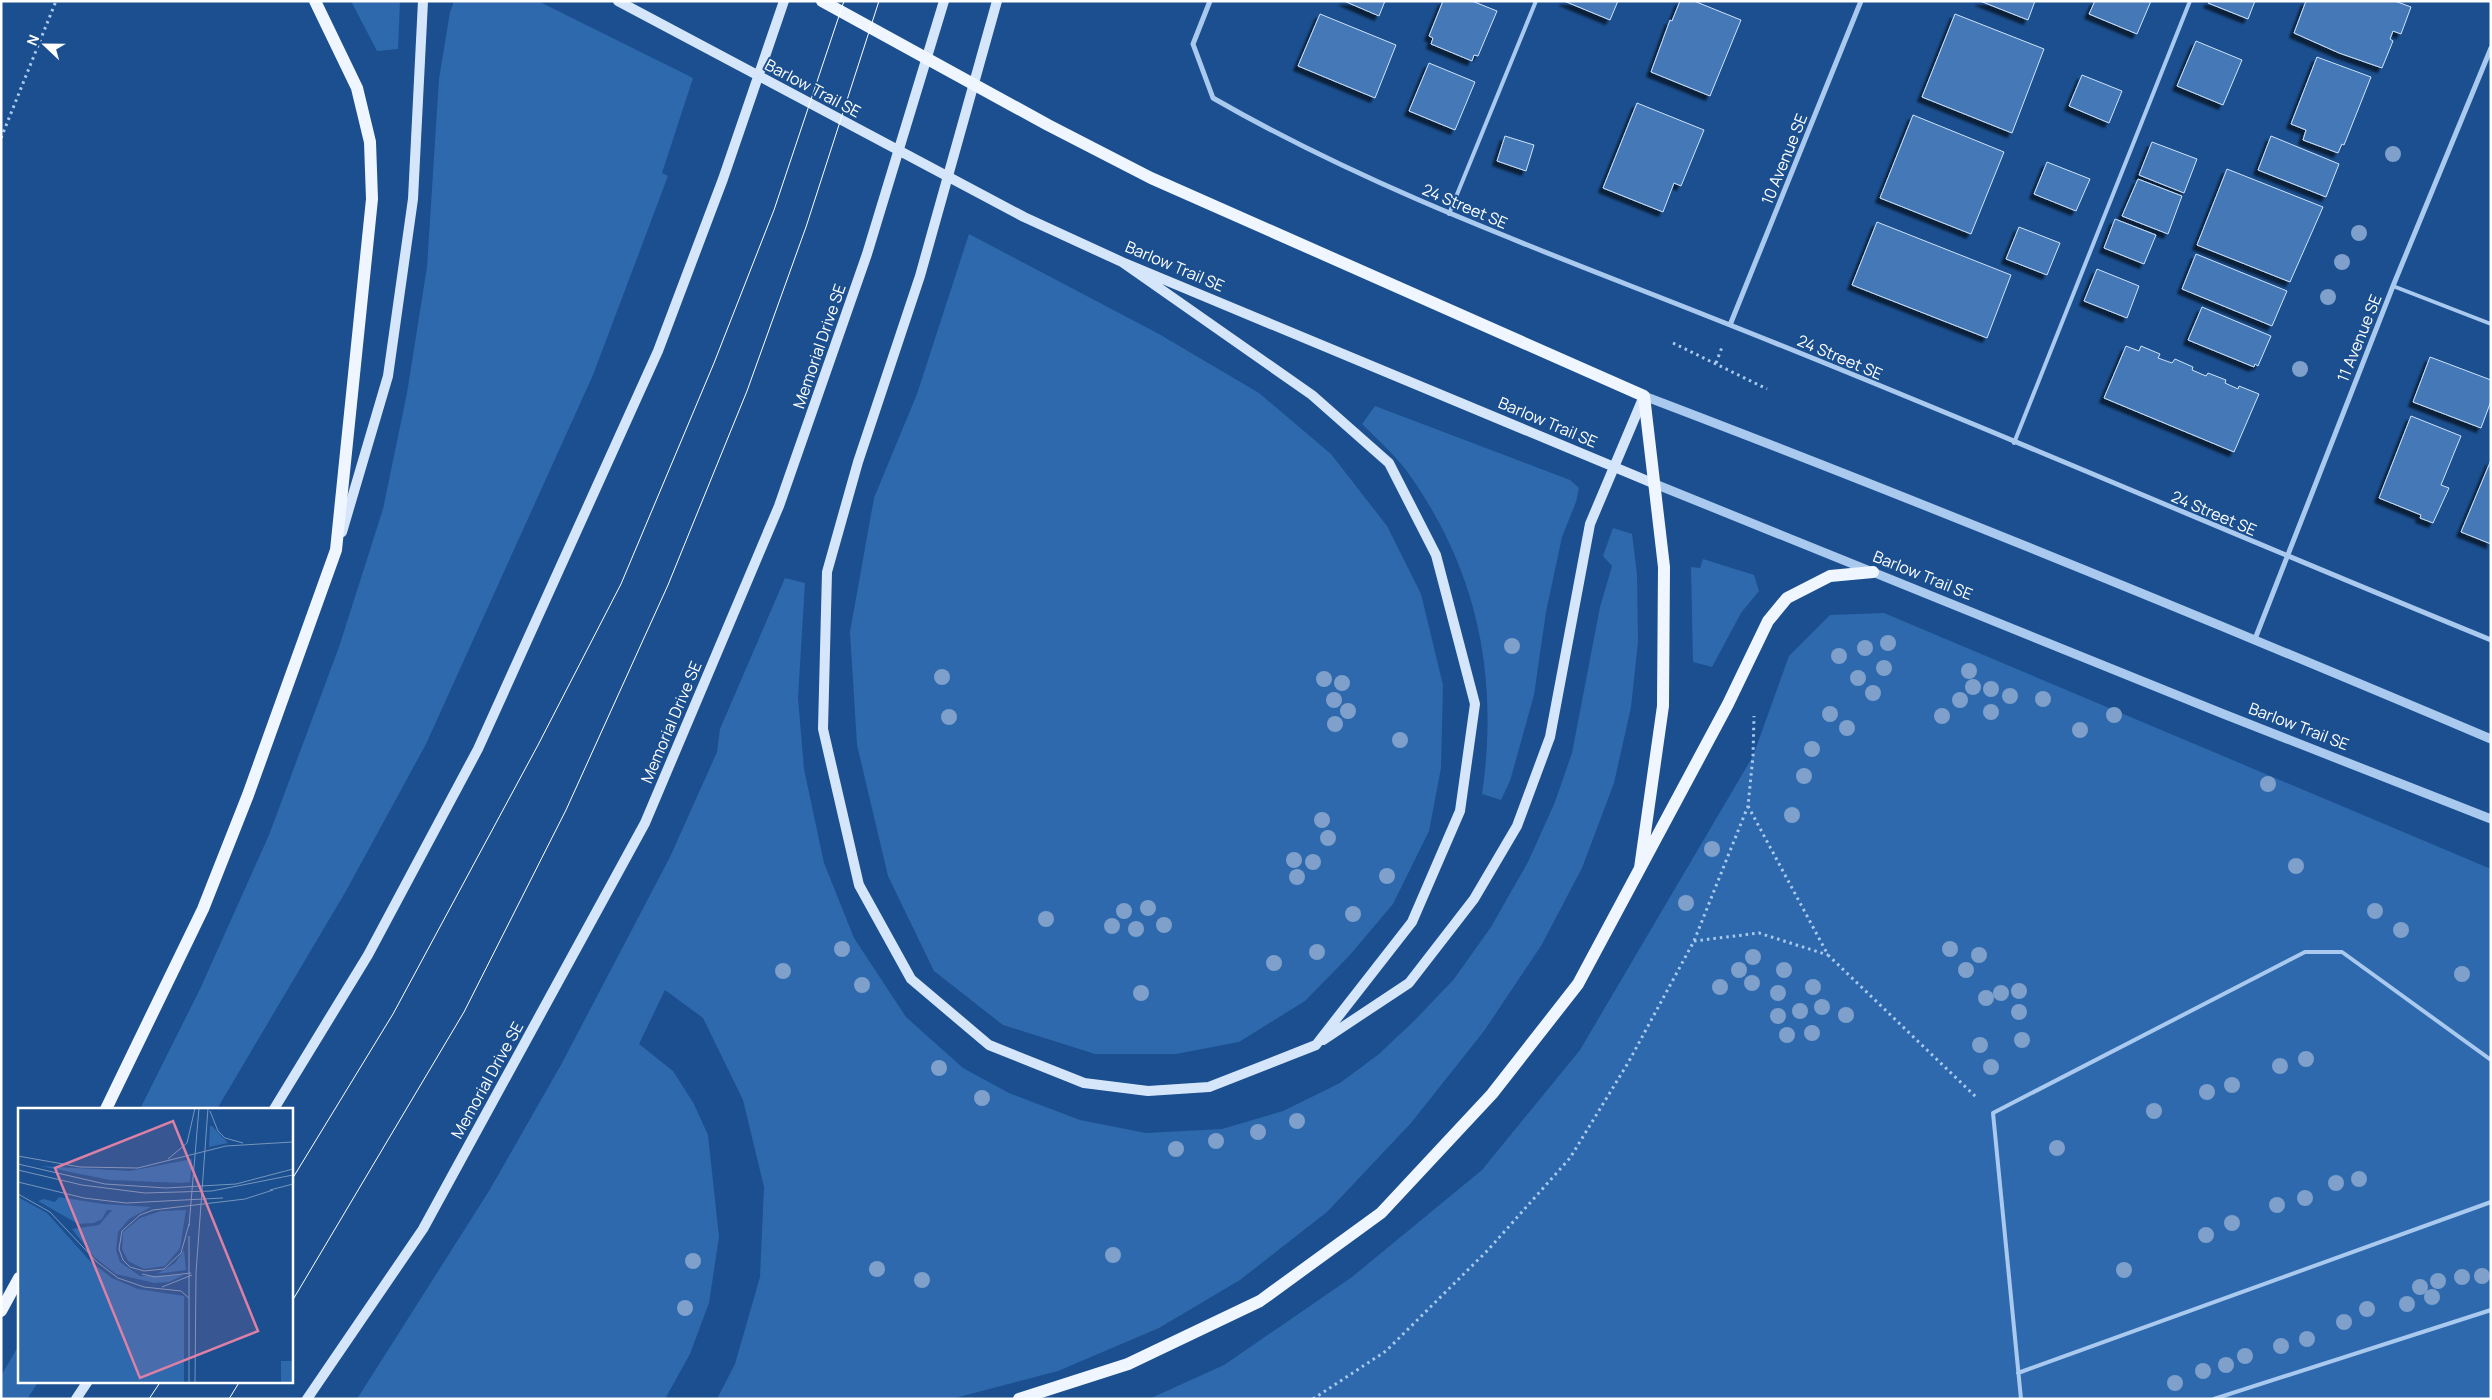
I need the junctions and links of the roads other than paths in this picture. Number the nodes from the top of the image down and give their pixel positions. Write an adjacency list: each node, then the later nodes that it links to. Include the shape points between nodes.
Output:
1 (315, 1): 22 (main road, via 357,88 370,142 372,199)
2 (423, 1): 22 (main road, via 413,199 388,376)
3 (618, 1): 14 (main road, Barlow Trail SE, via 979,194)
4 (784, 1): 33 (main road, via 723,180 658,350 478,750 368,955)
5 (822, 1): 18 (main road, via 1151,178)
6 (944, 1): 41 (main road, Memorial Drive SE, via 868,254 779,506 645,823 423,1229)
7 (997, 1): 30 (main road, via 920,276 858,462 827,572 823,729 859,885 911,979 989,1046 1084,1083 1148,1091 1209,1087)
8 (1210, 1): 13 (street, 24 Street SE, via 1192,44 1212,98 1262,127)
9 (1536, 1): 13 (lane)
10 (1861, 1): 17 (street, 10 Avenue SE)
11 (2190, 1): 19 (lane)
12 (2491, 48): 15 (street, 11 Avenue SE)
13 (1449, 214): 17 (street, 24 Street SE)
14 (1122, 262): 20 (main road, Barlow Trail SE); 30 (main road, via 1312,395 1389,463 1436,555 1475,704 1460,811 1412,922)
15 (2393, 286): 16 (lane); 23 (street, 11 Avenue SE)
16 (2491, 324)
17 (1730, 325): 19 (street, 24 Street SE)
18 (1644, 396): 20 (main road); 21 (main road); 25 (street)
19 (2014, 443): 23 (street, 24 Street SE)
20 (1614, 466): 21 (main road, Barlow Trail SE); 30 (main road, via 1590,524 1550,737 1517,826 1474,899 1409,983)
21 (1655, 484): 24 (street, Barlow Trail SE); 29 (main road, via 1664,567 1663,706)
22 (336, 550): 32 (main road, via 248,795 203,908)
23 (2286, 556): 25 (street, 11 Avenue SE); 26 (street, 24 Street SE)
24 (1873, 572): 28 (street, Barlow Trail SE); 29 (main road, via 1830,576 1787,598 1768,621 1728,704)
25 (2255, 639): 27 (street)
26 (2491, 640)
27 (2491, 739)
28 (2491, 819)
29 (1640, 868): 42 (main road, via 1578,984 1492,1094 1381,1213 1260,1301 1128,1364)
30 (1316, 1045)
31 (2491, 1060): 38 (lane, via 2342,952 2305,952 1993,1113)
32 (106, 1108)
33 (275, 1108)
34 (2491, 1202): 38 (lane)
35 (18, 1280): 37 (main road)
36 (2491, 1310): 44 (lane)
37 (1, 1311)
38 (2018, 1373): 43 (lane)
39 (87, 1382): 40 (main road)
40 (76, 1399)
41 (307, 1399)
42 (1019, 1399)
43 (2021, 1399)
44 (2214, 1399)

